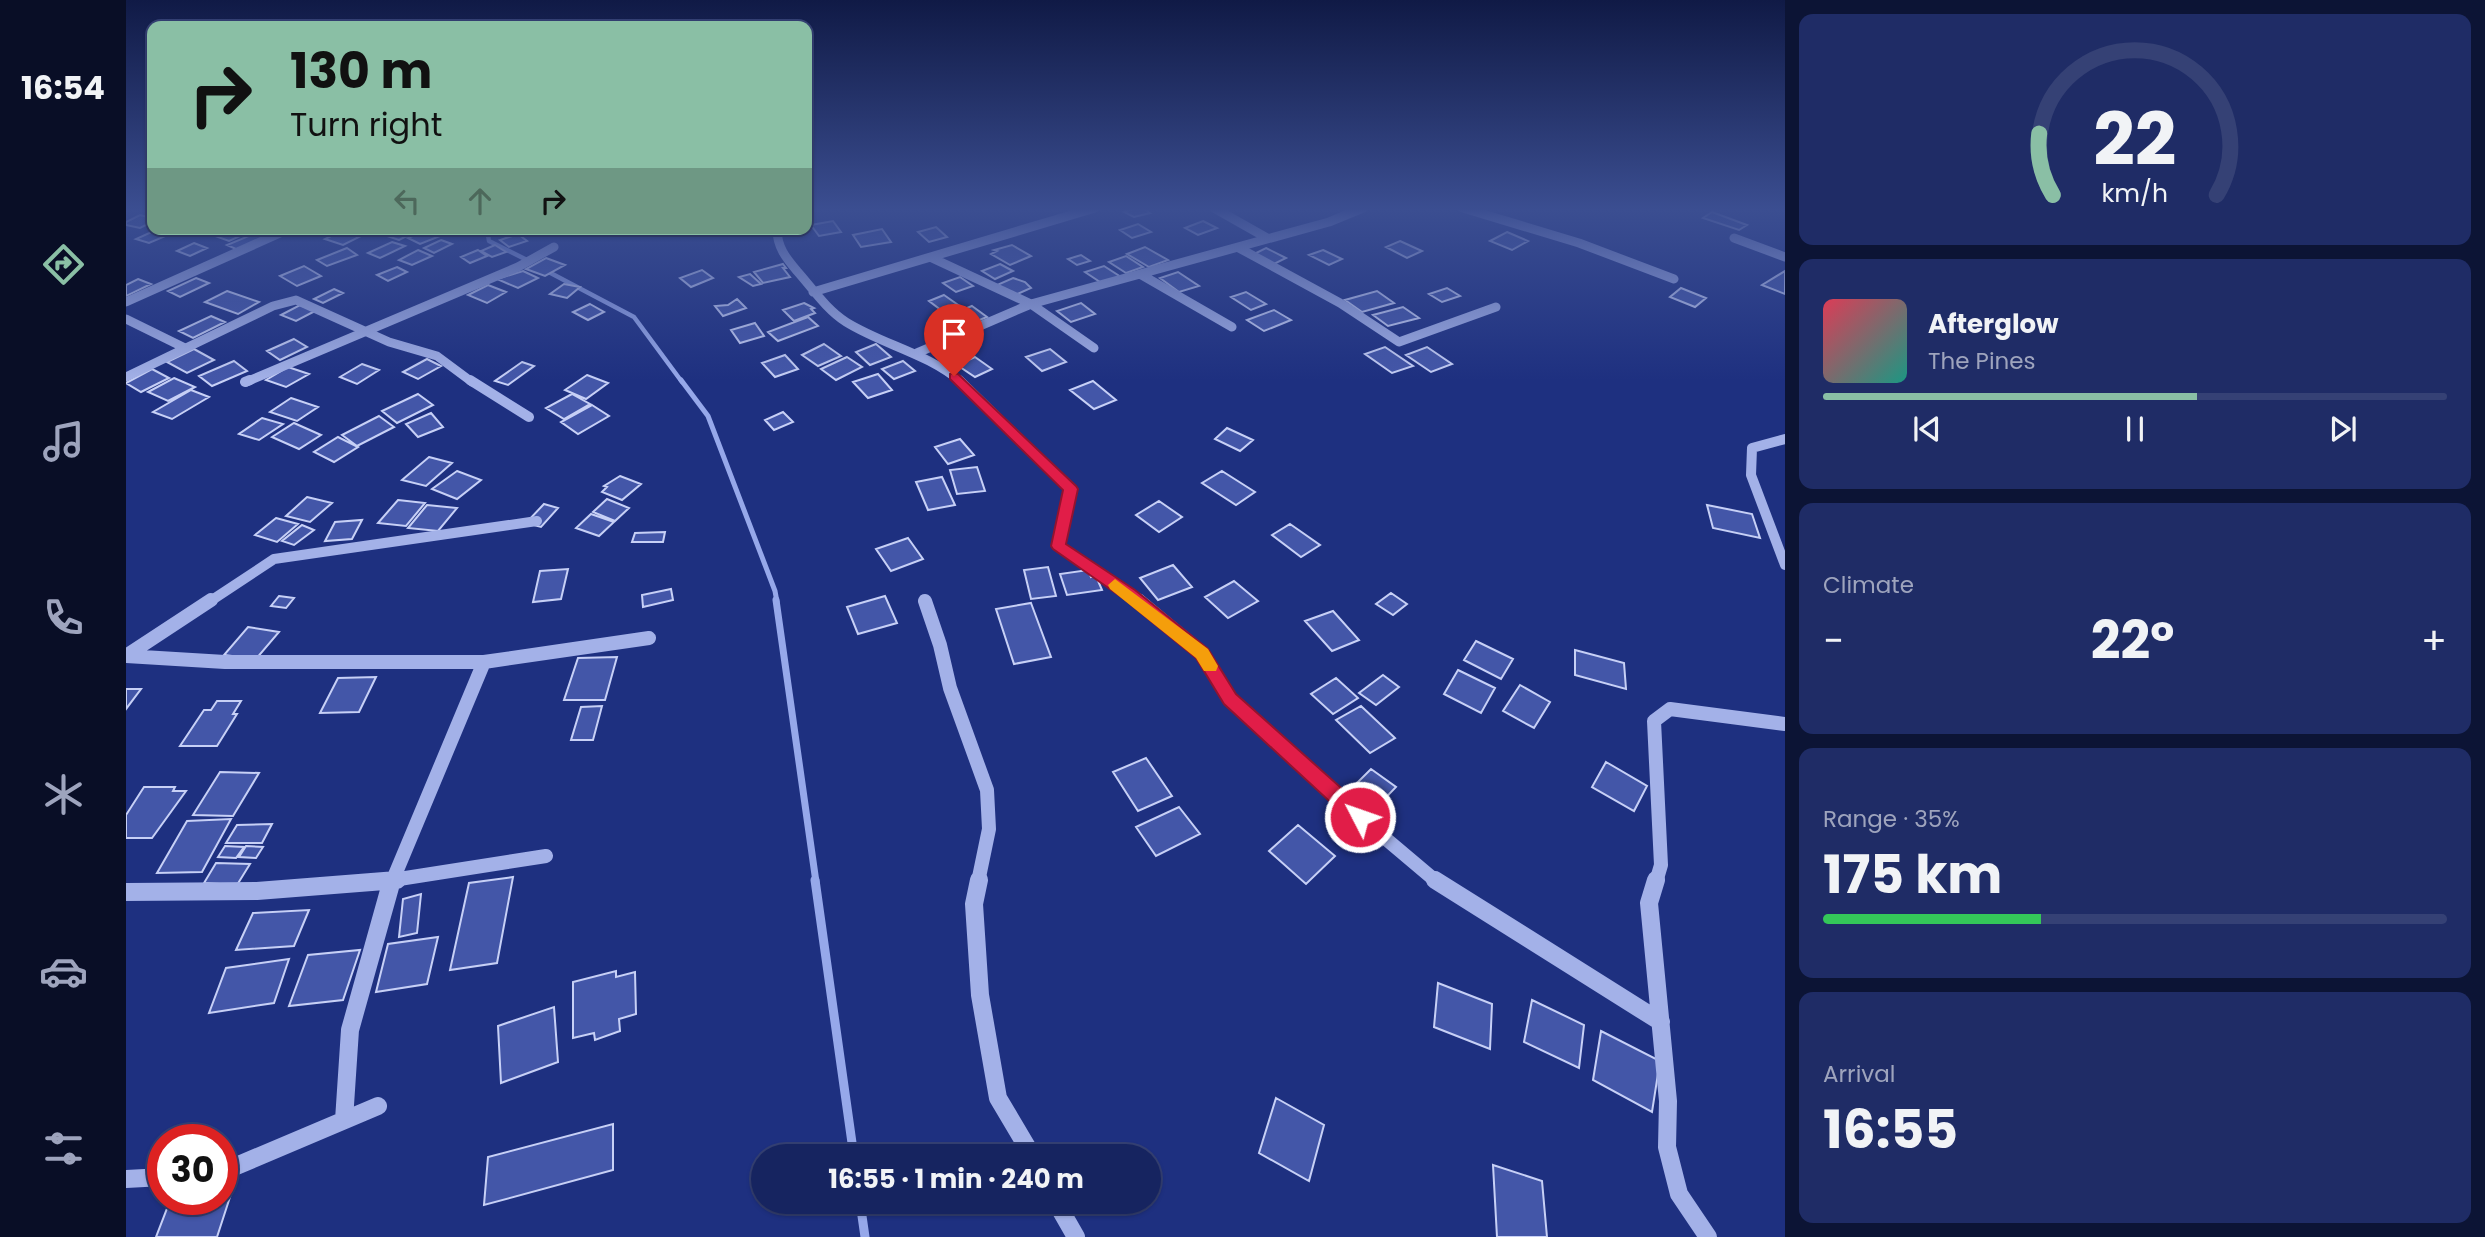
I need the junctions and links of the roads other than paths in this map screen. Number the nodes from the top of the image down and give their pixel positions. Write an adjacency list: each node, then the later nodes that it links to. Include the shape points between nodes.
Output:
1 (207, 266): 12 (street)
2 (520, 266): 17 (street)
3 (792, 266): 11 (street)
4 (905, 266): 11 (street)
5 (949, 266): 13 (street)
6 (1172, 266): 9 (street)
7 (1272, 266): 14 (street, via 1399,342)
8 (1639, 266): 10 (street)
9 (1140, 274): 13 (street); 16 (street)
10 (1674, 279)
11 (813, 292): 20 (street, via 843,320)
12 (126, 302)
13 (1031, 304): 19 (street); 20 (street)
14 (1496, 307)
15 (126, 319): 18 (street)
16 (1232, 327)
17 (366, 331): 18 (street, via 296,300 273,306); 22 (street); 23 (street, via 437,356)
18 (185, 348): 21 (street)
19 (1094, 348)
20 (917, 353): 35 (street, via 954,376 1071,489 1059,546 1129,594 1202,653 1230,699 1341,801 1436,881)
21 (126, 377)
22 (244, 382)
23 (529, 417)
24 (1785, 439): 26 (street, via 1752,448 1751,475)
25 (537, 521): 29 (street, via 274,559)
26 (1784, 563)
27 (925, 601): 38 (street, via 987,790 989,830 974,904 980,995 998,1098)
28 (649, 638): 30 (street)
29 (126, 656): 30 (street, via 225,662)
30 (484, 662): 33 (street)
31 (1785, 724): 35 (street, via 1671,709 1654,721 1661,865 1649,902)
32 (546, 856): 33 (street)
33 (392, 881): 34 (street, via 257,891); 37 (street, via 350,1030)
34 (126, 892)
35 (1661, 1022): 44 (street, via 1667,1147 1679,1194)
36 (378, 1106): 37 (street)
37 (344, 1120): 39 (street)
38 (1025, 1144)
39 (238, 1165)
40 (147, 1178): 41 (street)
41 (126, 1179)
42 (1063, 1214): 43 (street)
43 (1076, 1237)
44 (1708, 1237)

